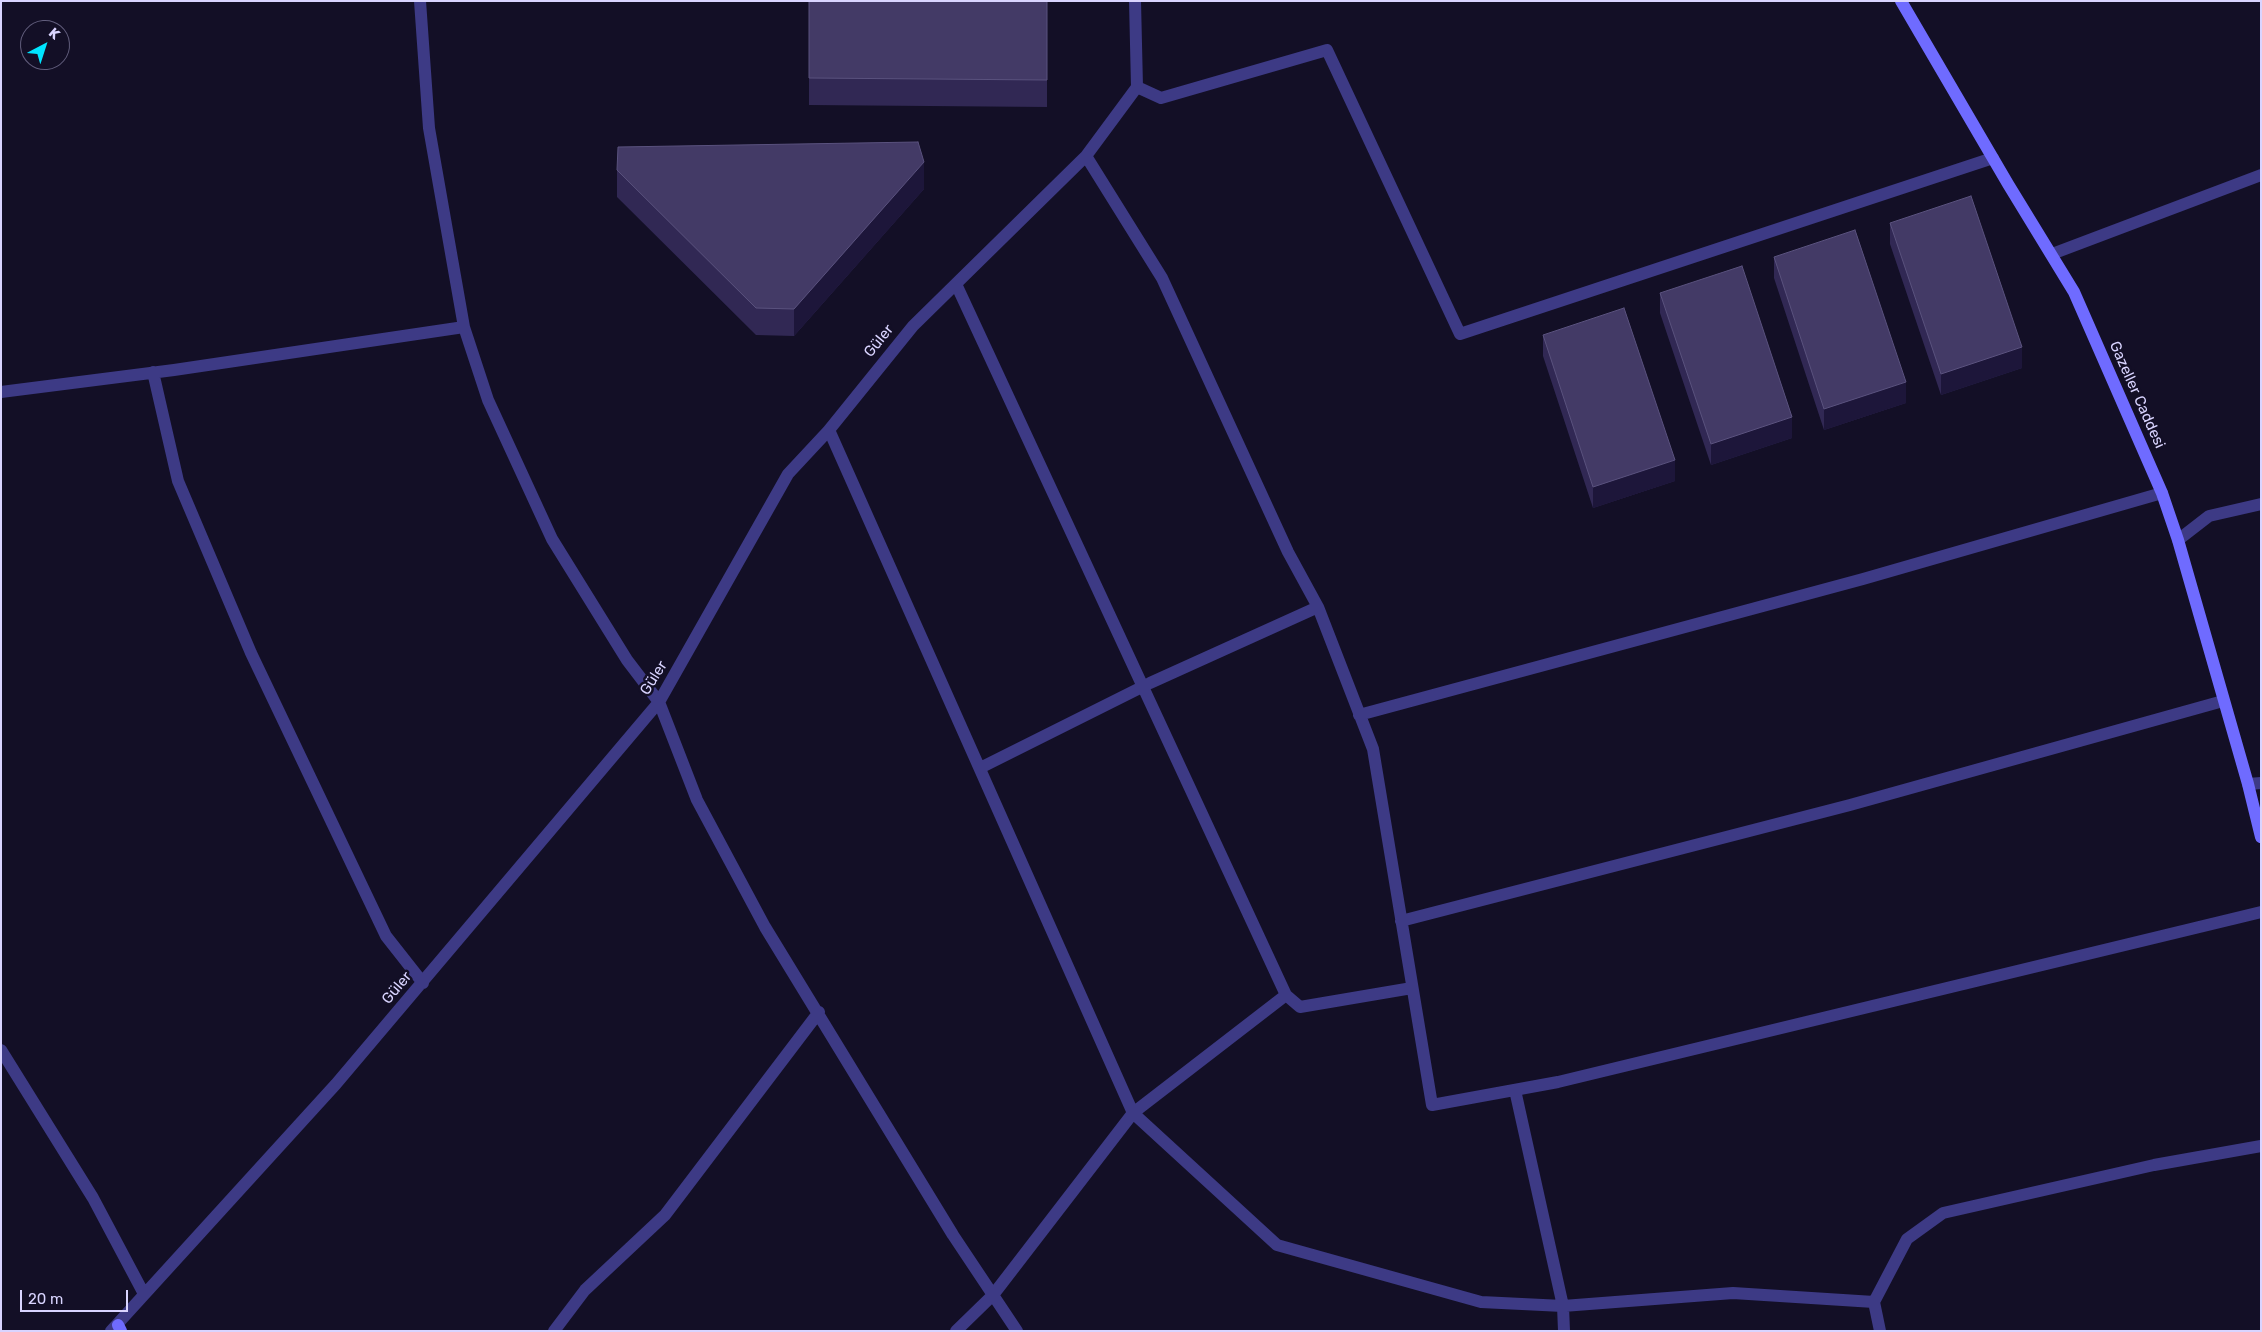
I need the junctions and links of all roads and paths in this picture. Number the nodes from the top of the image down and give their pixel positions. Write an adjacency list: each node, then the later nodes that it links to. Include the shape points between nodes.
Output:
1 (420, 1): 10 (street, via 429,128)
2 (1135, 1): 4 (street)
3 (1901, 1): 6 (street, Gazeller Caddesi)
4 (1137, 87): 5 (street, Güler); 6 (street, via 1161,98 1327,50 1460,334)
5 (1086, 156): 9 (street, Güler); 17 (street, via 1162,278 1288,552)
6 (1992, 158): 8 (street, Gazeller Caddesi)
7 (2261, 175): 8 (street)
8 (2052, 254): 14 (street, Gazeller Caddesi, via 2074,292)
9 (956, 284): 13 (street, Güler, via 913,326); 18 (street)
10 (464, 327): 11 (street); 20 (street, via 488,400 552,538 627,660)
11 (154, 372): 12 (street); 27 (street, via 178,481 251,652 386,936)
12 (1, 392)
13 (829, 430): 20 (street, Güler, via 788,474); 22 (street)
14 (2162, 493): 16 (street, Gazeller Caddesi); 21 (street, via 1863,579)
15 (2261, 504): 16 (street, via 2209,516)
16 (2178, 540): 19 (street, Gazeller Caddesi)
17 (1318, 607): 18 (street); 21 (street)
18 (1142, 687): 22 (street); 29 (street)
19 (2223, 701): 23 (street, Gazeller Caddesi); 26 (street, via 1850,804)
20 (659, 702): 27 (street, Güler); 30 (street, via 696,800 765,927)
21 (1360, 715): 26 (street, via 1373,750)
22 (980, 768): 33 (street)
23 (2254, 783): 24 (street, Gazeller Caddesi)
24 (2261, 836)
25 (2261, 912): 32 (street)
26 (1401, 921): 28 (street)
27 (423, 983): 35 (street, Güler, via 336,1084)
28 (1412, 988): 29 (street, via 1300,1007); 32 (street, via 1432,1105)
29 (1286, 995): 33 (street)
30 (818, 1012): 36 (street); 40 (street, via 665,1216 585,1290)
31 (1, 1050): 35 (street, via 93,1198)
32 (1515, 1090): 38 (street)
33 (1133, 1113): 36 (street); 38 (street, via 1277,1245 1481,1302)
34 (2261, 1146): 37 (street, via 2154,1165 1943,1213 1907,1239)
35 (144, 1294): 39 (street, Güler)
36 (993, 1295): 41 (street); 42 (street)
37 (1874, 1302): 38 (street, via 1733,1293); 44 (street)
38 (1563, 1306): 43 (street)
39 (117, 1329)
40 (554, 1331)
41 (956, 1331)
42 (1016, 1331)
43 (1564, 1331)
44 (1880, 1331)

